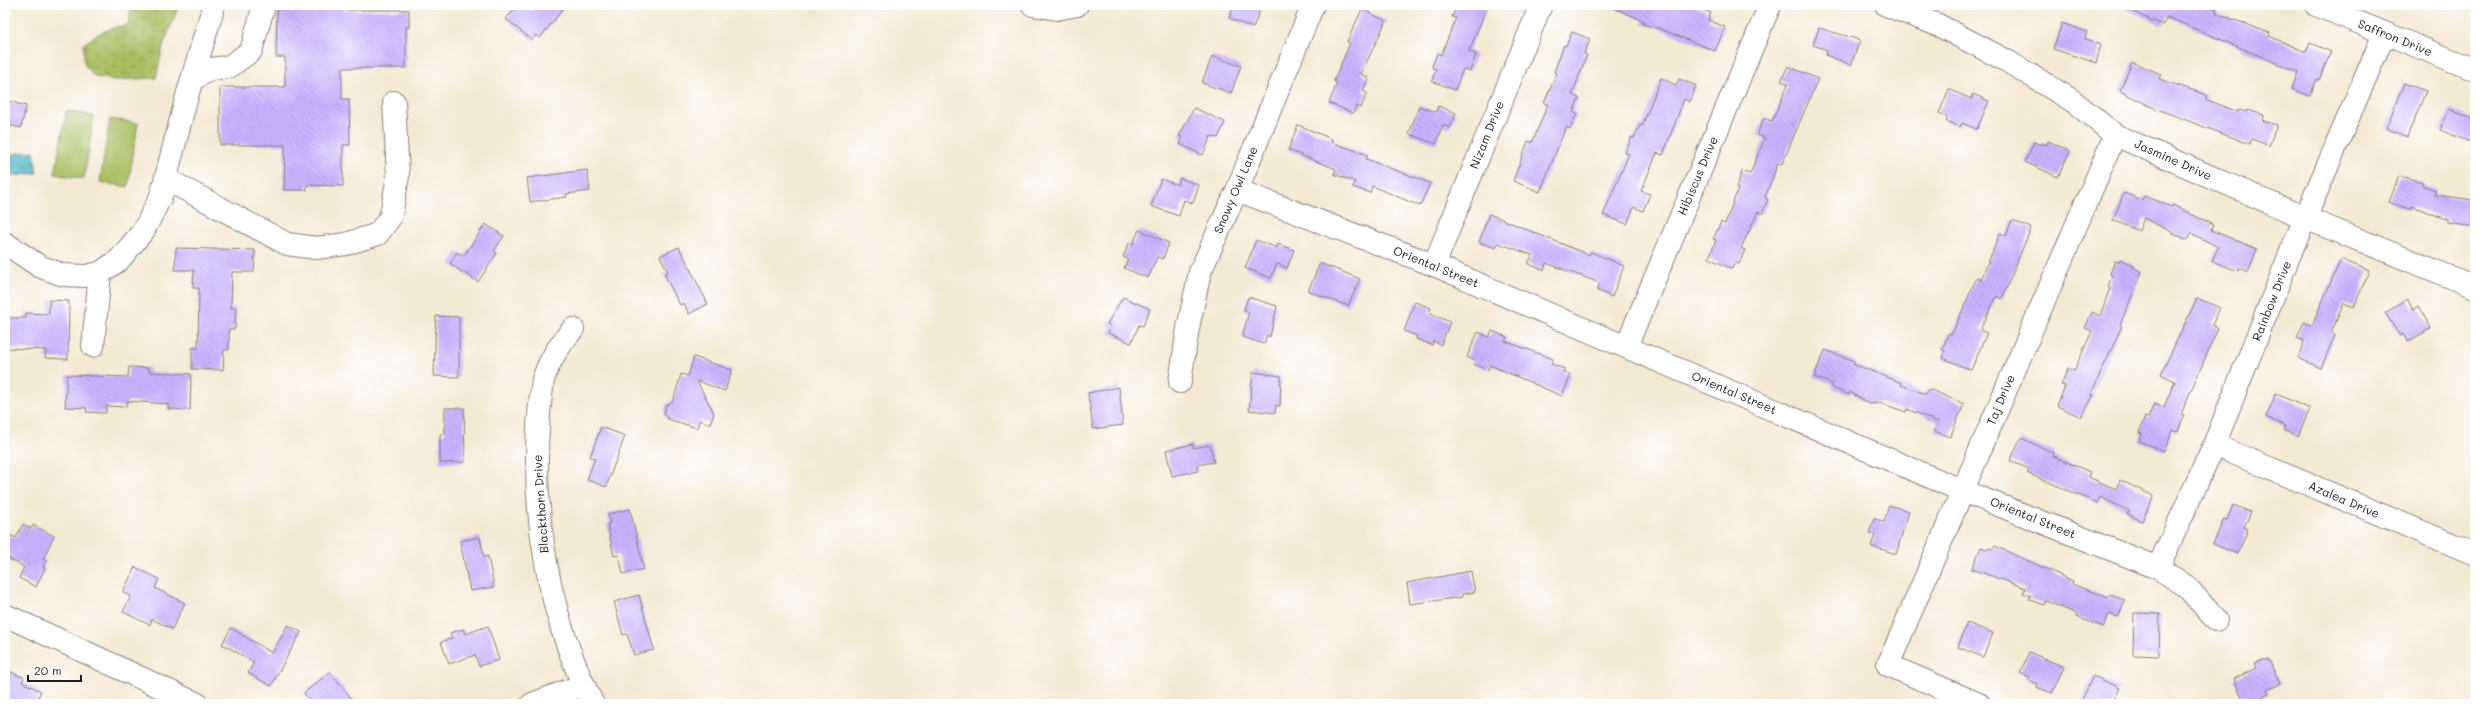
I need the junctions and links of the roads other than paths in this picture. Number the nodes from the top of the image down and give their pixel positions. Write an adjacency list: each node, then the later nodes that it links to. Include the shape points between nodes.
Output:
1 (214, 5): 12 (street)
2 (264, 5): 12 (street, via 251,51 229,67 210,69)
3 (1033, 5): 4 (street, via 1057,9)
4 (1077, 5)
5 (1313, 5): 16 (street, Snowy Owl Lane)
6 (1541, 5): 19 (street, Nizam Drive)
7 (1770, 5): 24 (street, Hibiscus Drive)
8 (1886, 5): 14 (street, Jasmine Drive, via 1938,25 2007,61 2073,101)
9 (2316, 5): 10 (street, Saffron Drive)
10 (2384, 34): 11 (street, Saffron Drive); 17 (street, Rainbow Drive)
11 (2475, 70)
12 (192, 80): 15 (street)
13 (394, 102): 15 (street, via 398,176 391,216 378,234 346,244 316,248 287,244)
14 (2115, 135): 17 (street, Jasmine Drive); 27 (street, Taj Drive)
15 (166, 179): 20 (street, via 161,196 144,230 119,260)
16 (1237, 190): 19 (street, Oriental Street); 25 (street, Snowy Owl Lane, via 1200,272)
17 (2305, 218): 21 (street, Jasmine Drive); 26 (street, Rainbow Drive)
18 (5, 243): 20 (street, via 39,266 63,275 85,276)
19 (1434, 265): 24 (street, Oriental Street)
20 (100, 273): 23 (street)
21 (2475, 287)
22 (573, 329): 32 (street, Blackthorn Drive, via 558,345 543,380 536,468 542,544 557,610)
23 (93, 346)
24 (1626, 347): 27 (street, Oriental Street)
25 (1180, 382)
26 (2214, 445): 28 (street, Azalea Drive); 29 (street, Rainbow Drive)
27 (1963, 491): 29 (street, Oriental Street); 35 (street, Taj Drive, via 1888,665)
28 (2475, 554)
29 (2158, 568): 31 (street, Oriental Street, via 2186,586)
30 (5, 615): 33 (street)
31 (2216, 620)
32 (588, 695): 34 (street)
33 (194, 703)
34 (532, 704)
35 (1979, 704)

